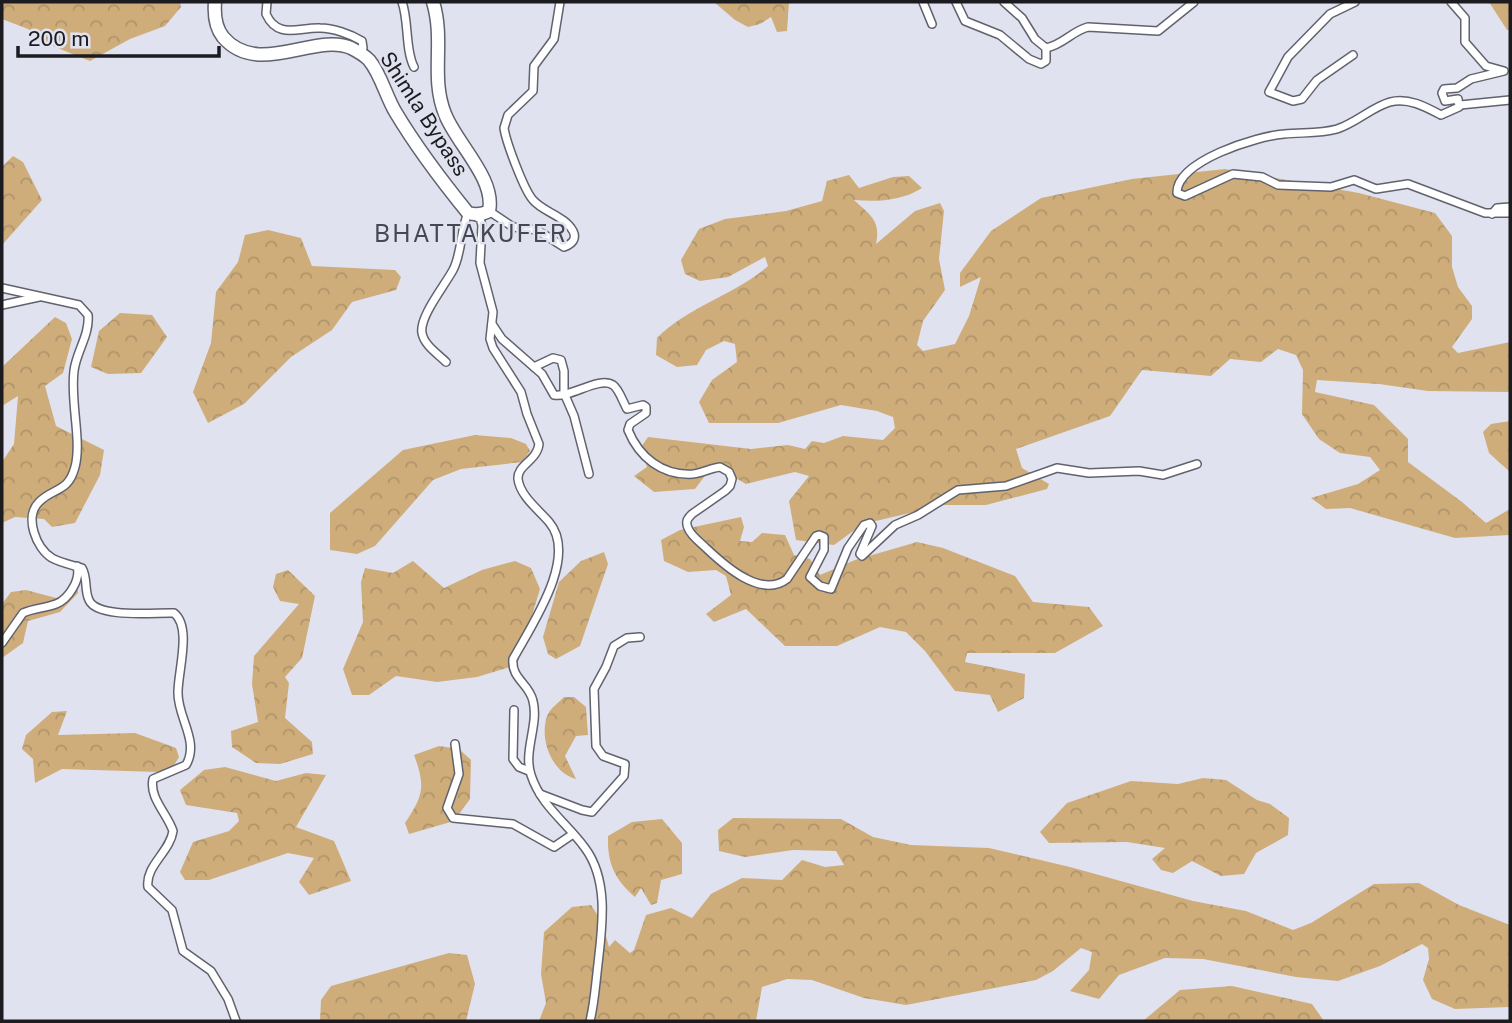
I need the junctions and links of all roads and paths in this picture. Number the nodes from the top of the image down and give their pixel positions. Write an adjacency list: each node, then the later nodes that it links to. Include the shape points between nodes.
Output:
1 (215, 2): 14 (highway, Shimla Bypass, via 218,31 241,50 264,55 329,45)
2 (267, 2): 14 (street, via 266,14 275,26 294,32 334,30 362,41)
3 (402, 2): 16 (street)
4 (433, 2): 21 (highway, Shimla Bypass, via 439,25 440,99 488,190)
5 (560, 2): 21 (street, via 554,39 532,71 533,91 508,115 504,128 533,201 568,225 575,239 564,247 537,230 513,227)
6 (923, 2): 12 (street)
7 (956, 2): 13 (street, via 965,21 1003,37 1034,62 1046,61)
8 (1004, 2): 13 (street)
9 (1194, 2): 13 (street, via 1158,31 1093,26)
10 (1355, 2): 15 (street, via 1330,14 1288,57 1269,92 1293,100 1305,98 1317,80)
11 (1451, 2): 17 (street, via 1465,20 1464,40 1479,60)
12 (932, 23)
13 (1046, 48)
14 (359, 52): 23 (highway, Shimla Bypass, via 370,61 396,113 442,181)
15 (1353, 55)
16 (414, 67)
17 (1507, 71): 19 (street, via 1443,90 1445,101 1457,99)
18 (1510, 100): 19 (street)
19 (1460, 104): 24 (street, via 1441,115 1420,104 1391,102 1335,129 1245,143 1202,160 1180,181 1177,193 1185,196 1233,174 1257,176 1278,185 1331,187 1354,180 1378,189 1405,184)
20 (1510, 207): 24 (street, via 1497,208)
21 (489, 211): 23 (highway)
22 (1510, 213): 24 (street)
23 (471, 214): 28 (street, via 482,225 480,262); 29 (street, via 461,232 454,268 422,329 427,344)
24 (1492, 214)
25 (2, 288): 26 (street)
26 (44, 296): 27 (street); 34 (street, via 79,305 88,315 74,368 74,470 63,488 40,500 32,517 40,547 49,556)
27 (2, 305)
28 (492, 324): 30 (street, via 502,339); 39 (street, via 493,348 521,392 539,444 534,458 518,474 520,489 552,525 559,544 552,582 513,659 515,675 533,701)
29 (446, 362)
30 (534, 366): 31 (street, via 551,392); 31 (street, via 553,358 561,360)
31 (565, 396): 32 (street, via 610,383 627,408 646,407 646,413 628,430 641,455 651,463 677,473 720,467 729,472 730,486 692,514 687,524 692,535 719,560 743,577 764,584 787,579 819,535 824,537 824,550 810,578 831,589 864,524 872,526 862,556 895,525 955,491 1006,486 1058,468 1163,475); 33 (street)
32 (1196, 464)
33 (589, 474)
34 (77, 566): 36 (street, via 77,582 62,600 23,613); 42 (street, via 85,572 89,601 99,609 174,613 180,619 178,701 192,750 186,765 153,779 152,790 173,831 149,874 148,887 172,910 183,951 211,971)
35 (640, 637): 40 (street, via 614,646 594,689 596,746 603,756 625,764 624,776 592,812)
36 (2, 643)
37 (514, 710): 39 (street, via 513,760)
38 (455, 744): 41 (street, via 459,774 447,808 453,818 513,824 554,847)
39 (529, 771): 40 (street)
40 (540, 794): 41 (street)
41 (573, 834): 43 (street, via 592,861 603,910)
42 (236, 1021)
43 (590, 1021)

